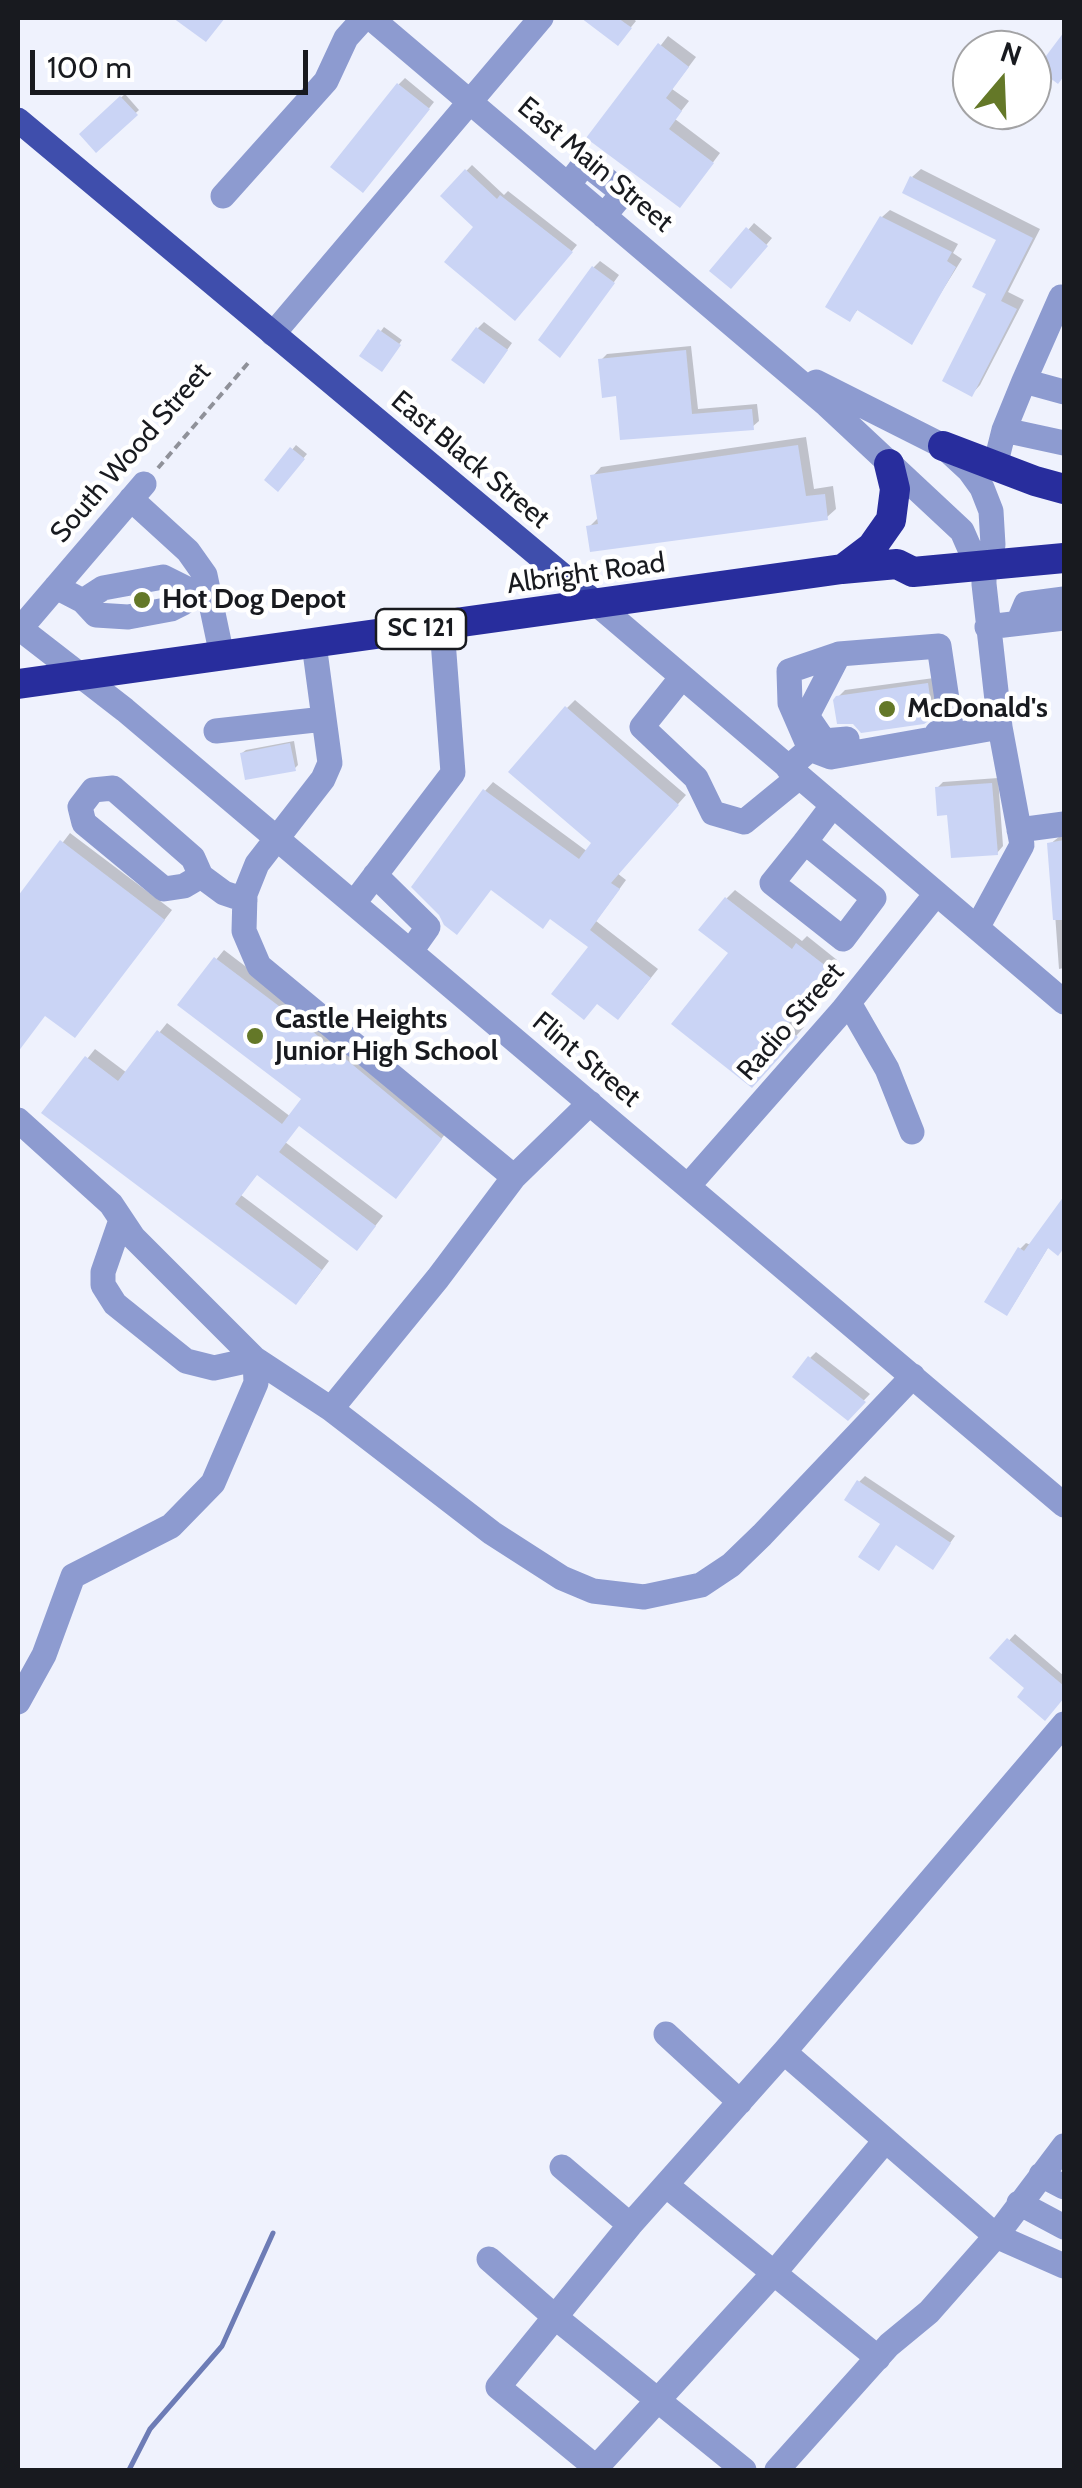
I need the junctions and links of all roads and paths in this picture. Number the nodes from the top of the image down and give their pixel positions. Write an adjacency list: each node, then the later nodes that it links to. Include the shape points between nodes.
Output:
1 (367, 18): 3 (street, East Main Street); 5 (street, via 346,38 326,81)
2 (541, 18): 3 (street)
3 (470, 102): 7 (street); 9 (street, East Main Street)
4 (18, 120): 7 (main road, East Black Street)
5 (223, 196)
6 (1064, 298): 10 (street)
7 (273, 334): 26 (main road, East Black Street)
8 (249, 362): 18 (path, South Wood Street)
9 (777, 362): 14 (street, East Main Street); 15 (street, East Main Street)
10 (1024, 380): 11 (street); 12 (street)
11 (1064, 392)
12 (1004, 430): 13 (street); 16 (street)
13 (1064, 443)
14 (943, 446): 16 (highway); 20 (street, East Main Street, via 969,470 991,511)
15 (889, 464): 20 (street, East Main Street); 22 (highway, via 895,489 891,520 872,547)
16 (995, 466): 17 (highway)
17 (1064, 488)
18 (137, 492): 23 (street, South Wood Street); 24 (street, via 206,574)
19 (1064, 538): 20 (highway)
20 (982, 552): 21 (highway); 22 (highway, Albright Road, via 913,572 897,564); 30 (street)
21 (1064, 558)
22 (842, 569): 26 (highway, Albright Road)
23 (56, 587): 24 (street, via 96,615 128,617 171,609); 31 (street, South Wood Street)
24 (198, 588): 34 (street)
25 (1064, 600): 28 (street, via 1026,604)
26 (598, 606): 29 (highway, Albright Road / SC 121); 36 (street, East Black Street)
27 (1064, 618): 28 (street)
28 (1018, 623): 30 (street)
29 (442, 626): 32 (highway, Albright Road / SC 121); 49 (street, via 453,772)
30 (987, 627): 39 (street)
31 (19, 628): 35 (street, Flint Street)
32 (314, 644): 34 (highway, Albright Road / SC 121); 38 (street)
33 (839, 654): 41 (street, via 939,646); 41 (street, via 808,716 824,741); 42 (street, via 789,671 790,703)
34 (222, 656): 35 (highway, Albright Road / SC 121)
35 (80, 676): 37 (highway, Albright Road / SC 121); 47 (street, Flint Street)
36 (682, 677): 43 (street, East Black Street); 43 (street, via 642,727 696,778 713,813 744,822)
37 (18, 684)
38 (324, 719): 40 (street); 47 (street, via 330,764)
39 (1000, 726): 41 (street); 46 (street)
40 (216, 732)
41 (952, 733): 42 (street, via 831,757)
42 (810, 750): 43 (street)
43 (794, 772): 44 (street, East Black Street)
44 (832, 806): 48 (street); 51 (street, East Black Street)
45 (1064, 824): 46 (street)
46 (1018, 830): 54 (street, via 1022,846)
47 (276, 837): 52 (street, via 256,864); 53 (street, Flint Street)
48 (804, 842)
49 (375, 875): 53 (street); 55 (street, via 428,927)
50 (201, 876): 50 (street, via 192,858 114,788 92,790 80,808 84,824 164,889); 52 (street)
51 (936, 894): 54 (street, East Black Street); 57 (street, Radio Street)
52 (245, 900): 61 (street, via 244,931 258,966)
53 (354, 903): 55 (street, Flint Street)
54 (977, 928): 56 (street, East Black Street)
55 (411, 952): 58 (street, Flint Street)
56 (1064, 1002)
57 (849, 1003): 60 (street, via 887,1069); 62 (street, Radio Street)
58 (590, 1102): 61 (street); 62 (street, Flint Street)
59 (18, 1120): 63 (street)
60 (912, 1132)
61 (514, 1177): 66 (street)
62 (688, 1186): 65 (street, Flint Street)
63 (121, 1220): 64 (street); 64 (street, via 103,1272 115,1304 186,1362 214,1368)
64 (255, 1359): 66 (street); 68 (street, via 256,1383 214,1483 172,1526 72,1576 44,1655)
65 (913, 1376): 66 (street, via 731,1565 701,1586 644,1597 593,1591 562,1578 492,1533); 67 (street, Flint Street)
66 (332, 1409)
67 (1064, 1505)
68 (18, 1702)
69 (1064, 1724): 71 (street)
70 (666, 2034): 72 (street)
71 (784, 2052): 72 (street); 73 (street)
72 (740, 2102): 77 (street)
73 (884, 2141): 82 (street); 85 (street)
74 (1064, 2147): 76 (street)
75 (562, 2168): 80 (street)
76 (1041, 2175): 78 (street); 79 (street)
77 (666, 2184): 80 (street); 85 (street)
78 (1064, 2188)
79 (1019, 2203): 81 (street); 82 (street)
80 (630, 2225): 86 (street)
81 (1064, 2228)
82 (996, 2236): 84 (street); 87 (street)
83 (489, 2259): 86 (street)
84 (1064, 2266)
85 (774, 2272): 87 (street); 88 (street)
86 (555, 2318): 88 (street); 89 (street, via 498,2387)
87 (878, 2358): 91 (street)
88 (657, 2401): 89 (street); 90 (street)
89 (596, 2470)
90 (744, 2470)
91 (778, 2470)

